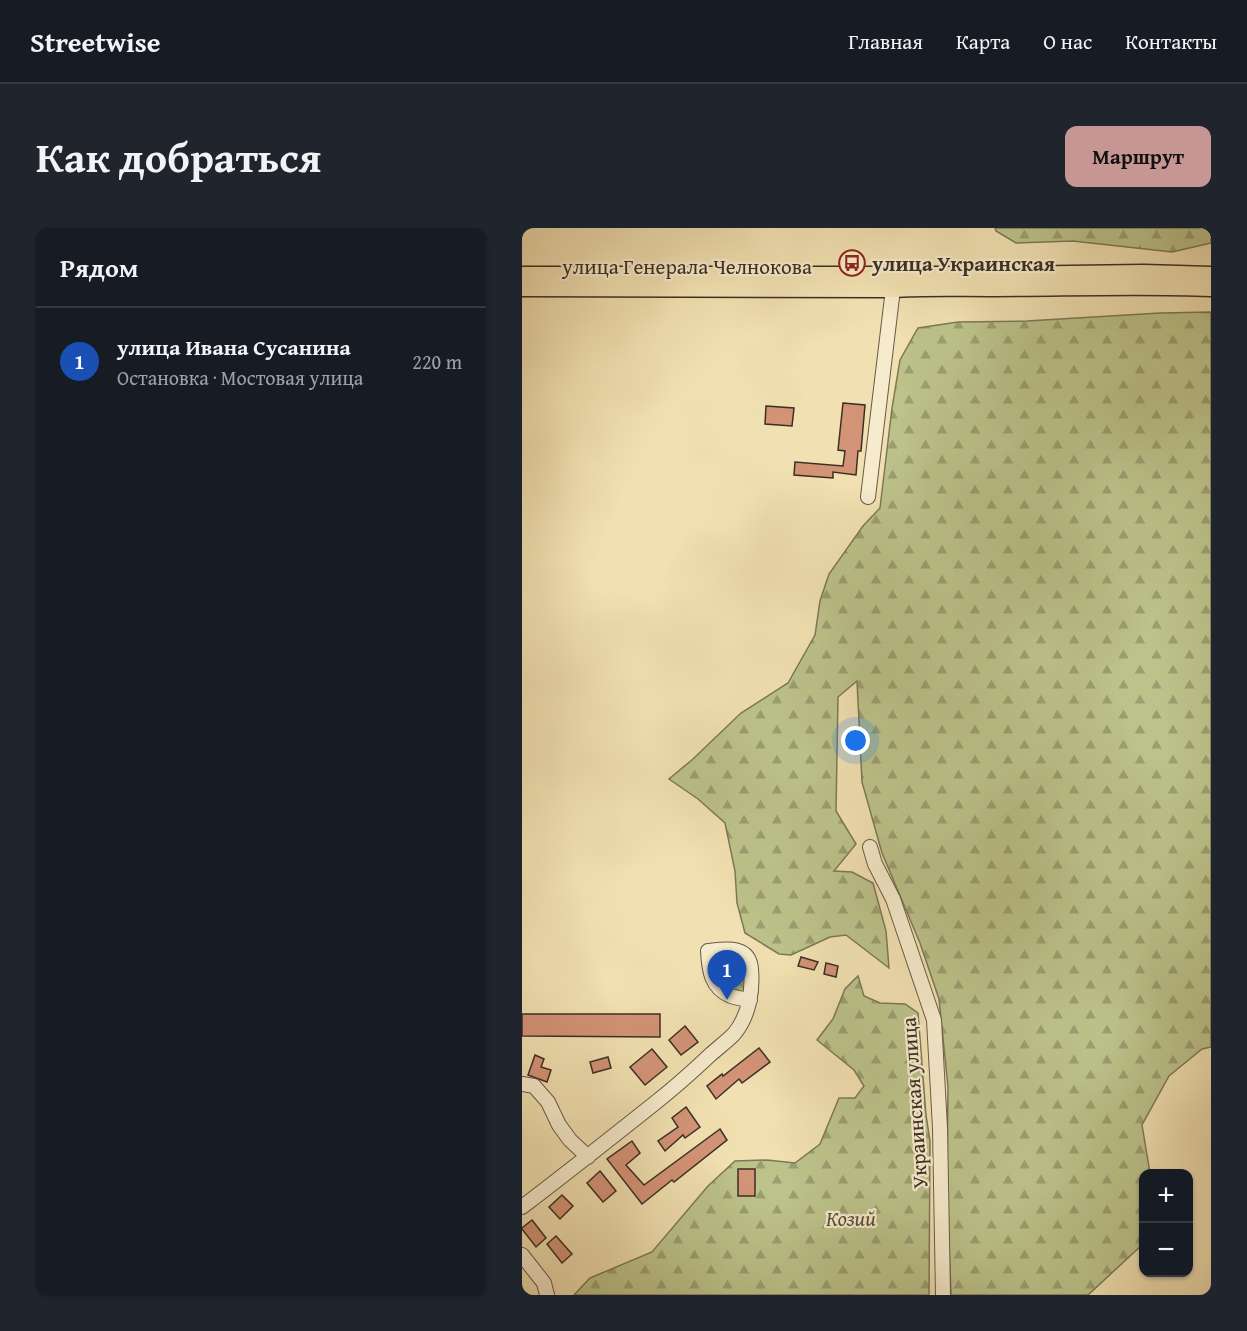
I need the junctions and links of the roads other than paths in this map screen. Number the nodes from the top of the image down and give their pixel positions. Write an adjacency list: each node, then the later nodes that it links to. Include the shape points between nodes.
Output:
1 (522, 275): 2 (main road, улица Генерала Челнокова)
2 (1211, 275)
3 (522, 288): 5 (main road, улица Генерала Челнокова)
4 (1211, 288): 5 (main road, улица Генерала Челнокова)
5 (893, 289): 6 (street)
6 (868, 497)
7 (870, 847): 14 (street, Украинская улица, via 893,899 934,1020)
8 (750, 1000): 8 (street, via 751,970 746,954 708,951 715,983 731,996); 10 (street, via 734,1033)
9 (522, 1084): 10 (street, via 534,1086 570,1140)
10 (588, 1157): 11 (street)
11 (522, 1207)
12 (522, 1255): 13 (street, via 544,1283)
13 (547, 1295)
14 (943, 1295)

